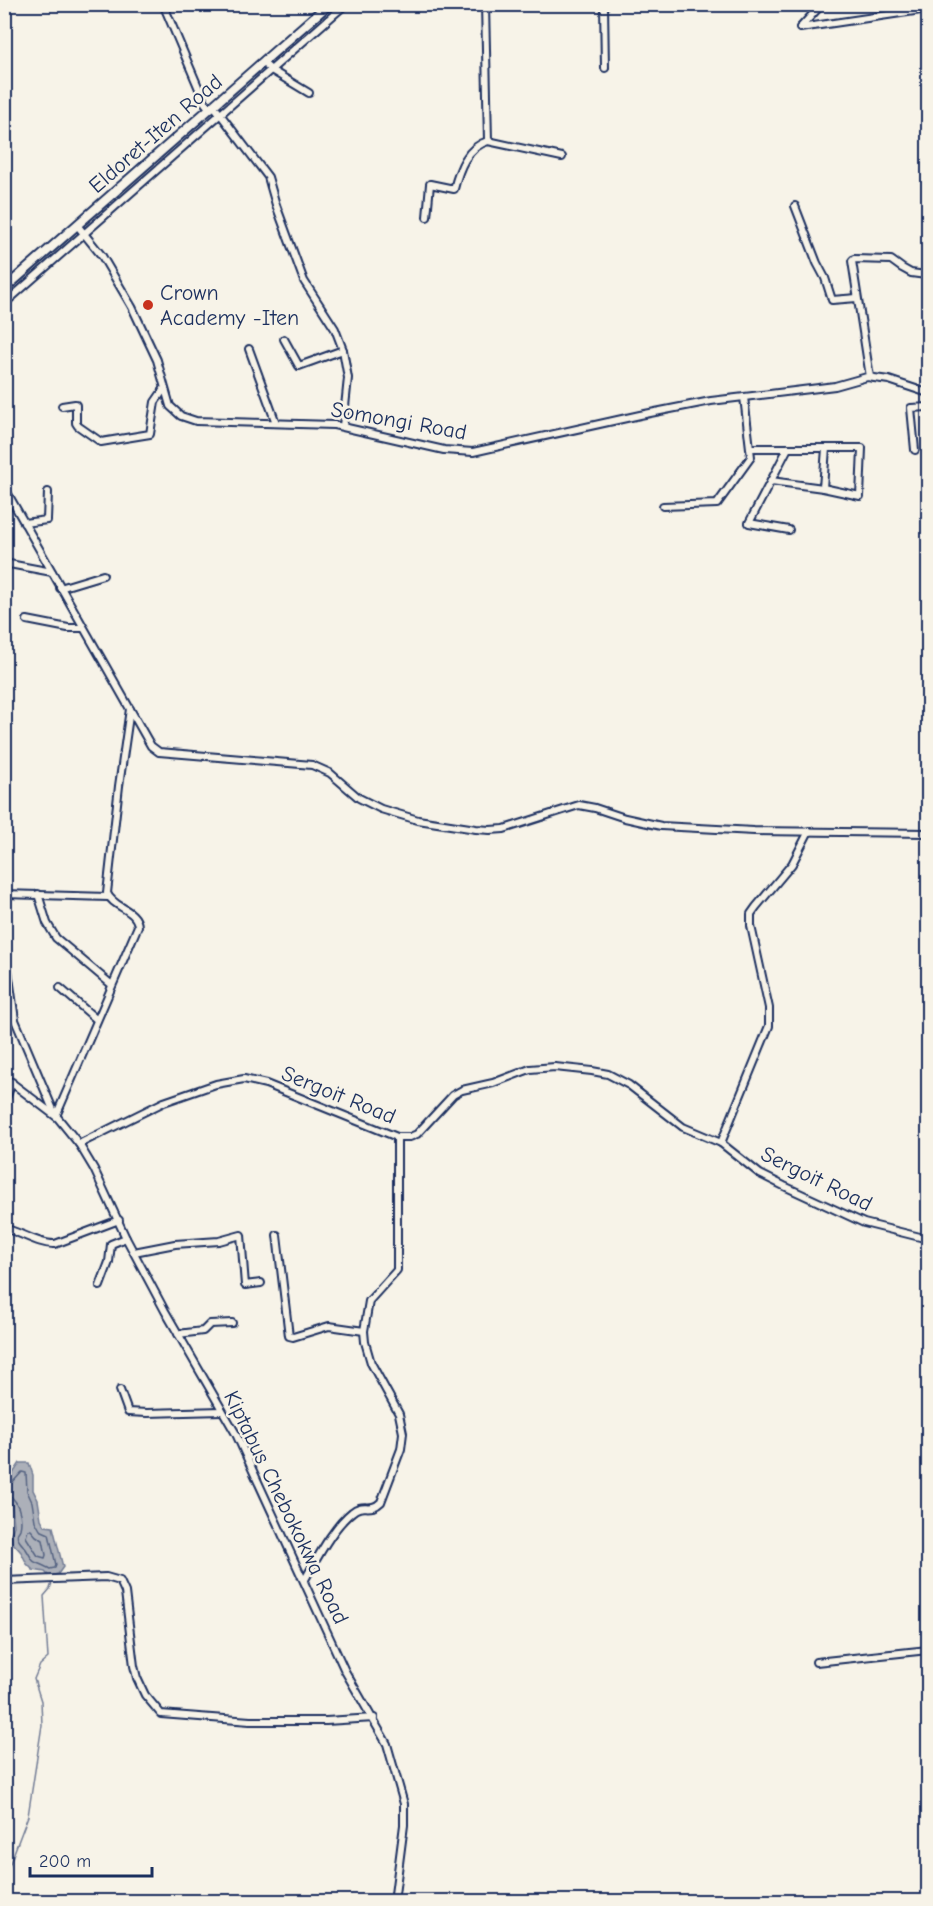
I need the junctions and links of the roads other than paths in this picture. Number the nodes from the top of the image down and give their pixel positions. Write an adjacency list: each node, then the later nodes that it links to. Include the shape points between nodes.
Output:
1 (163, 4): 12 (street, via 205,103)
2 (329, 4): 8 (main road, Eldoret-Iten Road)
3 (346, 4): 10 (street)
4 (485, 4): 14 (street)
5 (604, 4): 9 (street)
6 (822, 4): 7 (street, via 800,28)
7 (928, 9)
8 (263, 63): 10 (street); 12 (main road, Eldoret-Iten Road)
9 (605, 68)
10 (271, 70): 11 (street); 13 (street)
11 (309, 93)
12 (212, 108): 13 (street); 18 (main road, Eldoret-Iten Road)
13 (219, 116): 19 (street); 28 (street, via 268,177 304,280 335,329)
14 (488, 141): 15 (street); 17 (street, via 480,143 460,167 454,189 430,184)
15 (562, 157)
16 (795, 206): 24 (street, via 832,300)
17 (427, 217)
18 (77, 225): 19 (street, Somongi Road); 23 (main road, Eldoret-Iten Road)
19 (83, 235): 25 (street); 30 (street, Somongi Road, via 117,279 157,360)
20 (4, 267): 22 (street)
21 (926, 274): 24 (street, via 911,273 891,260 854,259)
22 (9, 278)
23 (4, 290)
24 (857, 298): 29 (street)
25 (4, 304)
26 (284, 339): 28 (street, via 299,366)
27 (249, 349): 35 (street)
28 (343, 350): 36 (street, via 348,378)
29 (870, 377): 31 (street, Somongi Road); 32 (street, Somongi Road, via 835,386)
30 (164, 389): 33 (street, via 154,402 150,434 102,442 78,426 75,404); 35 (street, Somongi Road, via 170,406 189,419)
31 (928, 393)
32 (744, 397): 36 (street, Somongi Road, via 640,414 473,452 444,450); 37 (street)
33 (62, 406)
34 (928, 407): 40 (street, via 911,408)
35 (276, 423): 36 (street, Somongi Road)
36 (343, 426)
37 (750, 448): 38 (street); 45 (street, via 751,457 717,504)
38 (788, 448): 39 (street); 41 (street)
39 (826, 448): 43 (street); 43 (street, via 862,448 860,496)
40 (915, 450)
41 (771, 481): 43 (street); 47 (street, via 749,523)
42 (4, 487): 46 (street)
43 (823, 488)
44 (48, 492): 46 (street, via 46,520)
45 (663, 506)
46 (24, 523): 49 (street)
47 (789, 530)
48 (4, 563): 49 (street)
49 (52, 572): 51 (street)
50 (103, 575): 51 (street)
51 (60, 588): 53 (street)
52 (27, 620): 53 (street)
53 (83, 628): 54 (street)
54 (130, 708): 55 (street, via 151,746 159,752 312,765 381,809 451,826 497,830 579,805 661,826); 59 (street)
55 (809, 831): 56 (street); 69 (street, via 792,864 752,914 769,1026)
56 (928, 833)
57 (4, 894): 58 (street)
58 (38, 894): 59 (street); 61 (street, via 56,938)
59 (108, 897): 61 (street, via 138,921)
60 (4, 966): 67 (street, via 8,970 15,1020)
61 (112, 985): 63 (street)
62 (60, 988): 63 (street)
63 (96, 1019): 67 (street)
64 (4, 1077): 65 (street)
65 (12, 1082): 66 (street); 67 (street)
66 (4, 1104)
67 (56, 1116): 70 (street, Kiptabus Chebokokwa Road)
68 (397, 1137): 69 (street, Sergoit Road, via 417,1134 457,1092 530,1069 555,1067 608,1074 629,1085 683,1127); 70 (street, Sergoit Road, via 266,1084 244,1079 164,1102); 80 (street, via 397,1270 369,1301)
69 (721, 1143): 75 (street, Sergoit Road, via 760,1173 847,1216)
70 (80, 1144): 71 (street, Kiptabus Chebokokwa Road)
71 (118, 1220): 72 (street, via 55,1244); 74 (street, Kiptabus Chebokokwa Road)
72 (4, 1228)
73 (277, 1235): 80 (street, via 289,1336 329,1326)
74 (126, 1238): 76 (street, Kiptabus Chebokokwa Road); 78 (street, via 111,1244)
75 (928, 1239)
76 (134, 1252): 77 (street, via 241,1235 245,1285); 81 (street, Kiptabus Chebokokwa Road)
77 (261, 1284)
78 (100, 1286)
79 (231, 1323): 81 (street, via 210,1324 203,1331)
80 (364, 1330): 85 (street, via 371,1364 399,1413 401,1449 381,1502 374,1508 356,1509 342,1521)
81 (178, 1334): 83 (street, Kiptabus Chebokokwa Road)
82 (120, 1390): 83 (street, via 128,1412)
83 (222, 1411): 85 (street, Kiptabus Chebokokwa Road)
84 (4, 1581): 88 (street, via 118,1579 125,1592 139,1684 164,1715 250,1721)
85 (304, 1581): 88 (street, Kiptabus Chebokokwa Road, via 345,1671)
86 (928, 1650): 87 (street)
87 (816, 1662)
88 (374, 1718): 89 (street, Kiptabus Chebokokwa Road, via 387,1744 404,1804)
89 (394, 1902)

